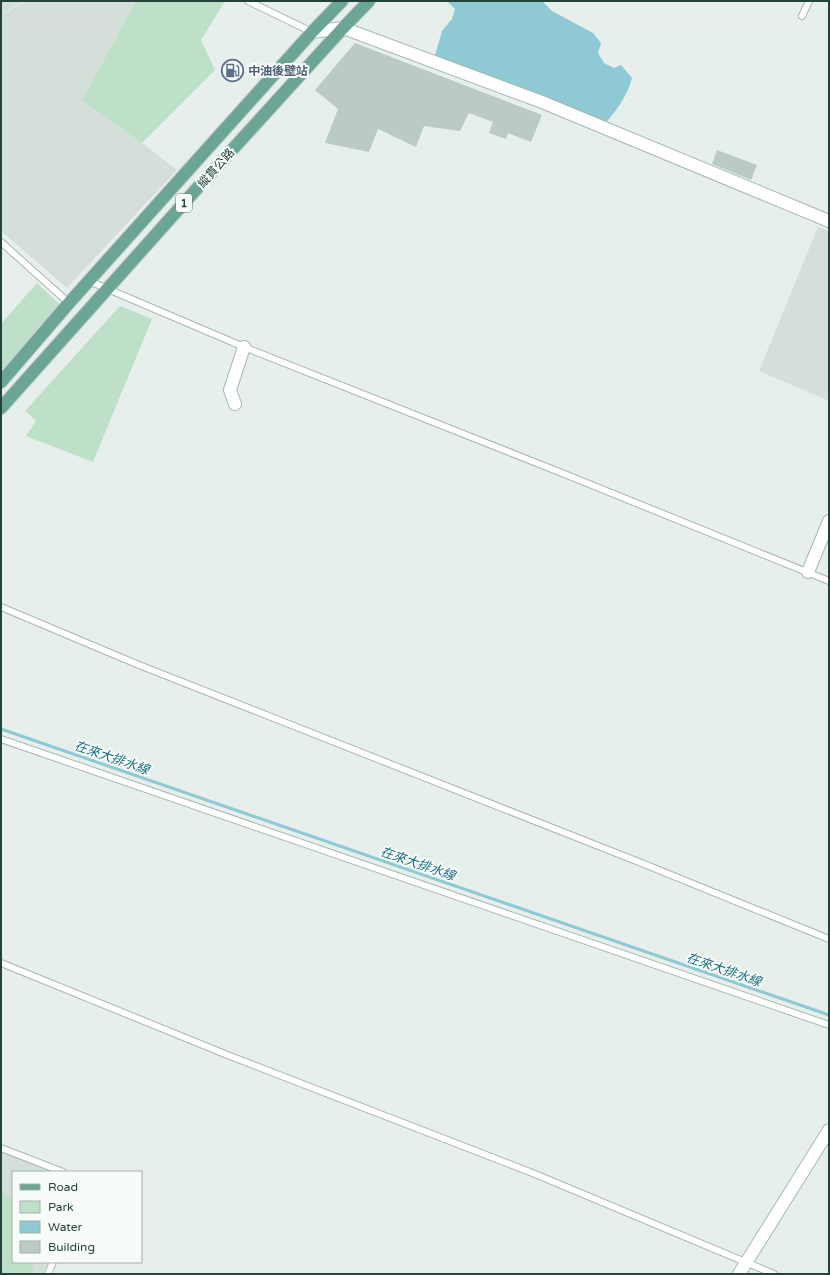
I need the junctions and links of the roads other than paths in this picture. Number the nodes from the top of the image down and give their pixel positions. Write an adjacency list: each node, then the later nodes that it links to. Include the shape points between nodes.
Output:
1 (248, 1): 7 (lane)
2 (342, 1): 7 (main road, 縱貫公路 / 1)
3 (369, 1): 6 (main road, 縱貫公路 / 1)
4 (809, 1): 5 (lane)
5 (802, 16)
6 (343, 28): 7 (street); 8 (street, via 542,102); 11 (main road, 縱貫公路 / 1)
7 (312, 32): 10 (main road, 縱貫公路 / 1)
8 (829, 221)
9 (1, 242): 12 (lane)
10 (89, 281): 11 (lane); 12 (main road, 縱貫公路 / 1)
11 (107, 289): 13 (lane); 16 (main road, 縱貫公路 / 1)
12 (69, 303): 14 (main road, 縱貫公路 / 1)
13 (244, 347): 15 (street, via 230,390); 18 (lane)
14 (1, 382)
15 (235, 404)
16 (1, 408)
17 (829, 521): 18 (street)
18 (808, 572): 19 (lane)
19 (829, 581)
20 (1, 607): 22 (lane, via 139,665)
21 (1, 739): 24 (lane)
22 (829, 939)
23 (1, 963): 29 (lane, via 230,1056 535,1174)
24 (829, 1025)
25 (829, 1130): 29 (street)
26 (1, 1148): 27 (lane)
27 (60, 1171)
28 (53, 1263): 30 (lane)
29 (746, 1263): 31 (street); 32 (lane)
30 (48, 1274)
31 (739, 1274)
32 (774, 1274)

